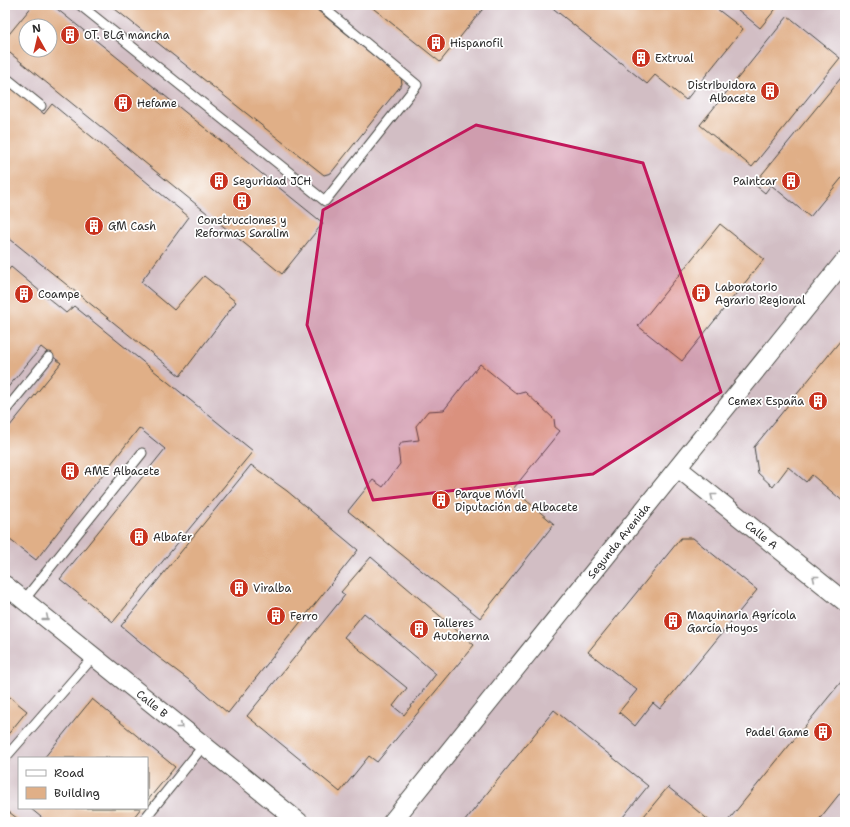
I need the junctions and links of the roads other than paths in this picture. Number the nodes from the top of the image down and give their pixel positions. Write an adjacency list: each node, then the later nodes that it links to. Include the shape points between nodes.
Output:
1 (80, 5): 2 (lane, via 324,201 417,85)
2 (320, 5)
3 (5, 77): 4 (lane)
4 (41, 106)
5 (845, 260): 9 (street, Segunda Avenida)
6 (49, 357): 7 (lane)
7 (5, 411)
8 (142, 453): 11 (lane)
9 (678, 468): 12 (street, Calle A, one-way to 9); 18 (street, Segunda Avenida)
10 (5, 585): 11 (street, Calle B)
11 (24, 600): 13 (street, Calle B, one-way to 13)
12 (845, 602)
13 (94, 656): 14 (street, Calle B, one-way to 14); 15 (lane)
14 (204, 745): 16 (lane); 17 (street, Calle B)
15 (5, 758)
16 (142, 822)
17 (298, 822)
18 (392, 822)

